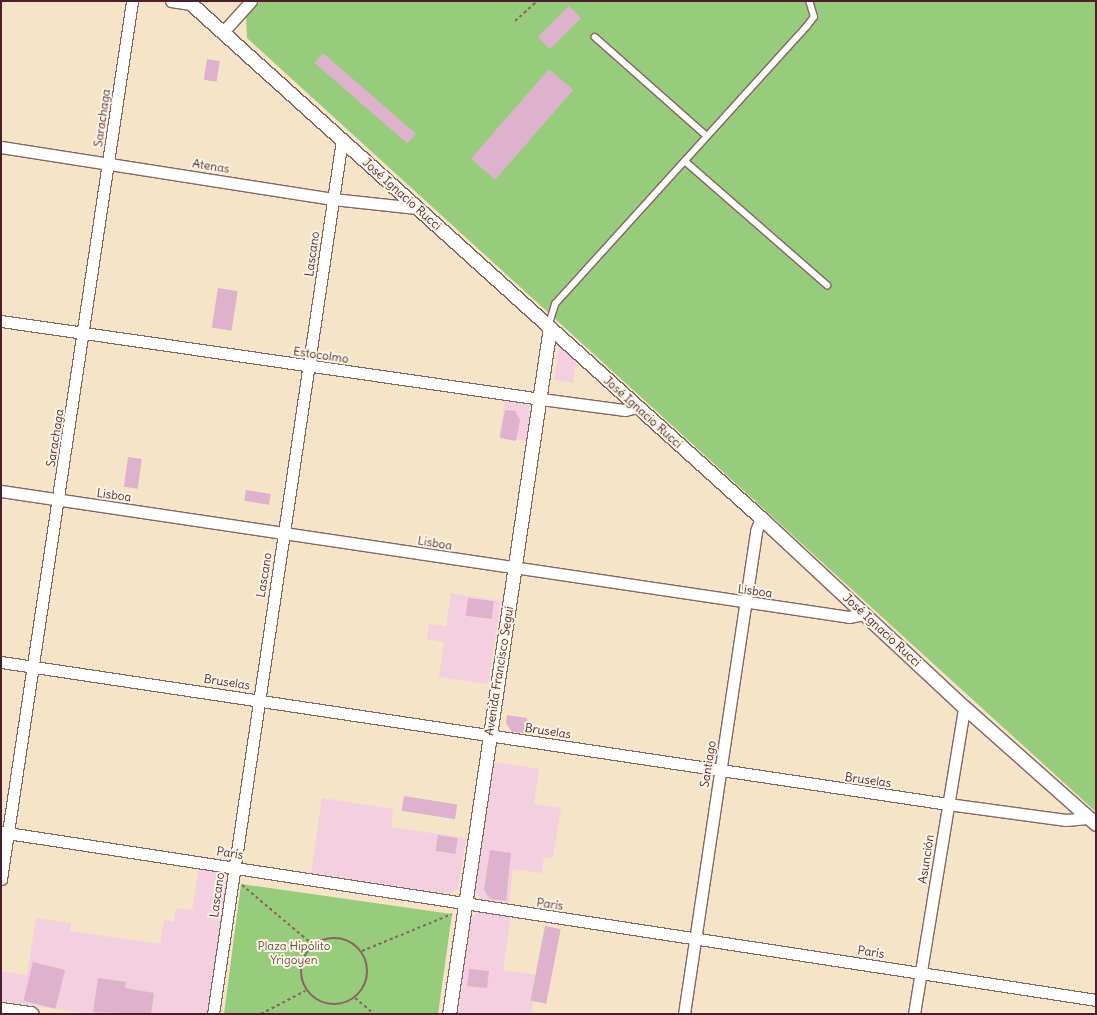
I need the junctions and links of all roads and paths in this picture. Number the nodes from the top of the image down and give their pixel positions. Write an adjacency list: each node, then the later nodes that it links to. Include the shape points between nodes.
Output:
1 (132, 1): 14 (street, Sarachaga)
2 (171, 1): 6 (street)
3 (251, 1): 8 (street)
4 (536, 1): 7 (path)
5 (809, 1): 10 (lane, via 814,17)
6 (189, 2): 8 (street, José Ignacio Rucci)
7 (515, 21)
8 (222, 33): 11 (street, José Ignacio Rucci)
9 (595, 37): 10 (lane)
10 (708, 136): 13 (lane)
11 (342, 139): 15 (street, Lascano); 16 (street, José Ignacio Rucci)
12 (1, 147): 14 (street, Atenas)
13 (685, 161): 17 (lane); 19 (lane, via 555,304 548,318)
14 (109, 163): 15 (street, Atenas); 20 (street, Sarachaga)
15 (333, 199): 16 (street, Atenas); 21 (street, Lascano)
16 (417, 208): 19 (street, José Ignacio Rucci)
17 (827, 285)
18 (1, 321): 20 (street, Estocolmo)
19 (550, 327): 22 (street, Avenida Francisco Segui); 23 (street, José Ignacio Rucci)
20 (84, 334): 21 (street, Estocolmo); 25 (street, Sarachaga)
21 (309, 367): 22 (street, Estocolmo); 27 (street, Lascano)
22 (541, 399): 23 (street, Estocolmo, via 625,410); 28 (street, Avenida Francisco Segui)
23 (637, 407): 26 (street, José Ignacio Rucci)
24 (1, 491): 25 (street, Lisboa)
25 (58, 500): 27 (street, Lisboa); 32 (street, Sarachaga)
26 (761, 518): 29 (street, Santiago); 30 (street, José Ignacio Rucci)
27 (283, 533): 28 (street, Lisboa); 33 (street, Lascano)
28 (515, 568): 29 (street, Lisboa); 35 (street, Avenida Francisco Segui)
29 (746, 602): 30 (street, Lisboa, via 849,617); 36 (street, Santiago)
30 (864, 614): 34 (street, José Ignacio Rucci)
31 (1, 662): 32 (street, Bruselas)
32 (33, 666): 33 (street, Bruselas); 39 (street, Sarachaga)
33 (258, 700): 35 (street, Bruselas); 40 (street, Lascano)
34 (964, 707): 37 (street, Asunción); 38 (street, José Ignacio Rucci)
35 (490, 735): 36 (street, Bruselas); 43 (street, Avenida Francisco Segui)
36 (720, 771): 37 (street, Bruselas); 45 (street, Santiago)
37 (948, 804): 38 (street, Bruselas, via 1066,820); 48 (street, Asunción)
38 (1093, 821)
39 (5, 832): 40 (street, París); 41 (street, Sarachaga)
40 (234, 867): 43 (street, París); 54 (street, Lascano)
41 (1, 879)
42 (241, 884): 46 (path)
43 (464, 904): 45 (street, París); 57 (street, Avenida Francisco Segui)
44 (452, 914): 47 (path)
45 (695, 938): 48 (street, París); 58 (street, Santiago)
46 (312, 944): 47 (path, via 329,939 348,942); 49 (path, via 301,966)
47 (362, 951): 50 (path, via 367,977 364,988)
48 (921, 972): 51 (street, París); 59 (street, Asunción)
49 (305, 991): 50 (path, via 328,1000 344,1001); 55 (path)
50 (355, 997): 56 (path)
51 (1096, 1000)
52 (1, 1010): 53 (main road)
53 (31, 1014)
54 (212, 1014)
55 (261, 1014)
56 (374, 1014)
57 (449, 1014)
58 (684, 1014)
59 (914, 1014)

